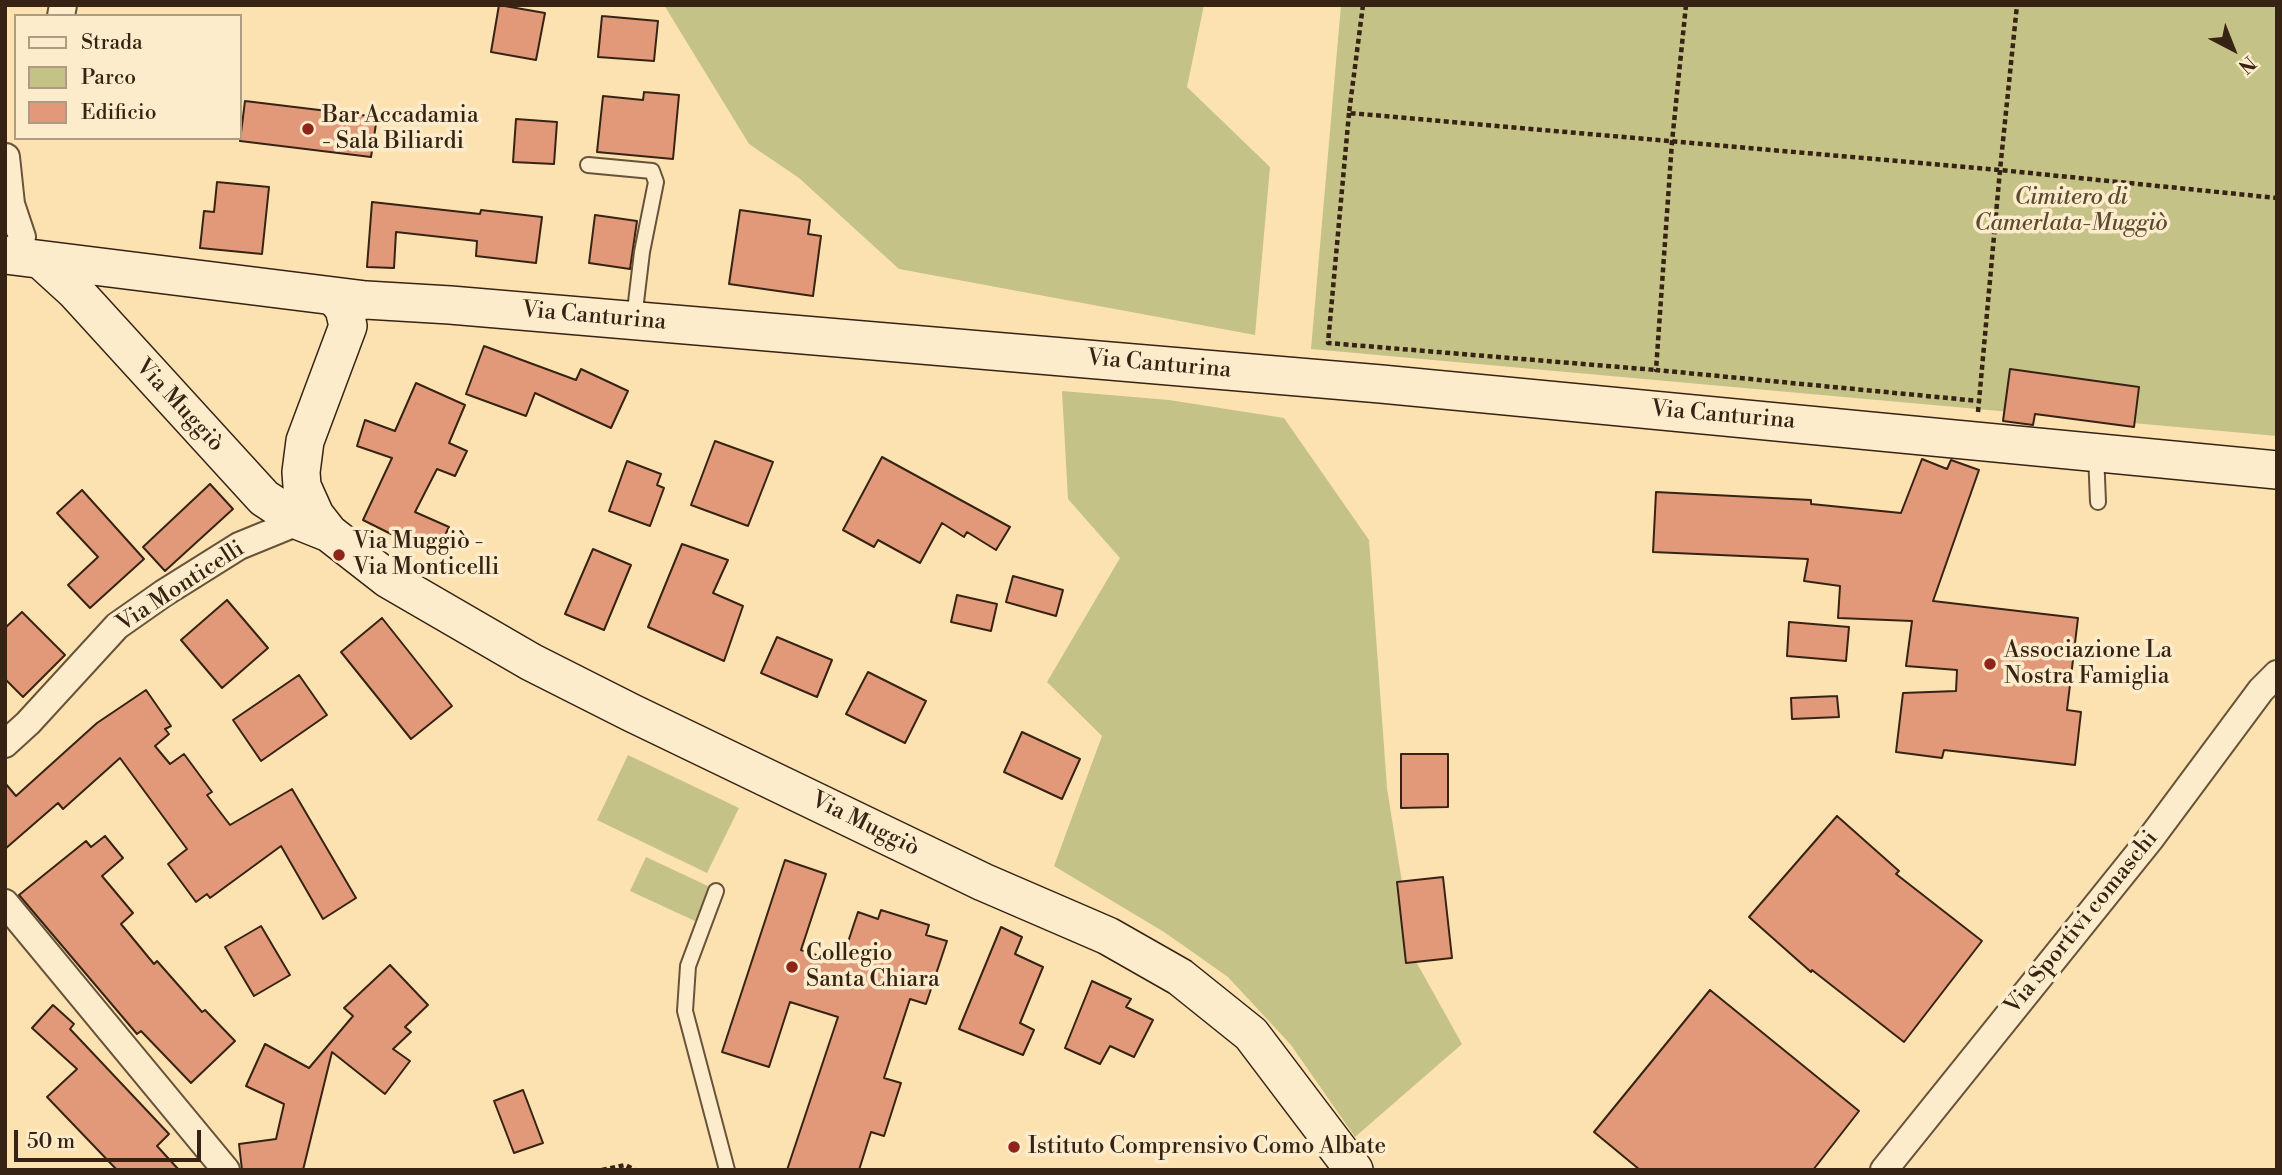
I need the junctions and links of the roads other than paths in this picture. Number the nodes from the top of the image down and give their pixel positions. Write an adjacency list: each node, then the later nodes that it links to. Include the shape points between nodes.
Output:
1 (15, 140): 2 (street)
2 (6, 158): 4 (street)
3 (588, 165): 7 (lane, via 652,172 656,182)
4 (18, 243): 5 (main road, Via Canturina); 12 (main road, Via Muggiò, via 75,292 264,498)
5 (331, 296): 6 (main road, Via Canturina); 8 (main road, via 344,309)
6 (390, 301): 7 (main road, Via Canturina); 8 (main road)
7 (634, 320): 9 (main road, Via Canturina, via 1395,385)
8 (345, 333): 12 (main road, via 304,442 302,486)
9 (2096, 452): 10 (main road, Via Canturina); 11 (lane)
10 (2277, 470)
11 (2098, 502)
12 (314, 523): 14 (street, Via Monticelli, via 239,546 117,626); 19 (main road, Via Muggiò, via 388,579 531,662 958,870 1108,936 1180,977 1251,1034)
13 (2277, 674): 20 (street, Via Sportivi comaschi)
14 (5, 744)
15 (716, 891): 18 (lane, via 688,966 685,1011)
16 (5, 902): 17 (street)
17 (226, 1170)
18 (727, 1170)
19 (1354, 1170)
20 (1884, 1170)

